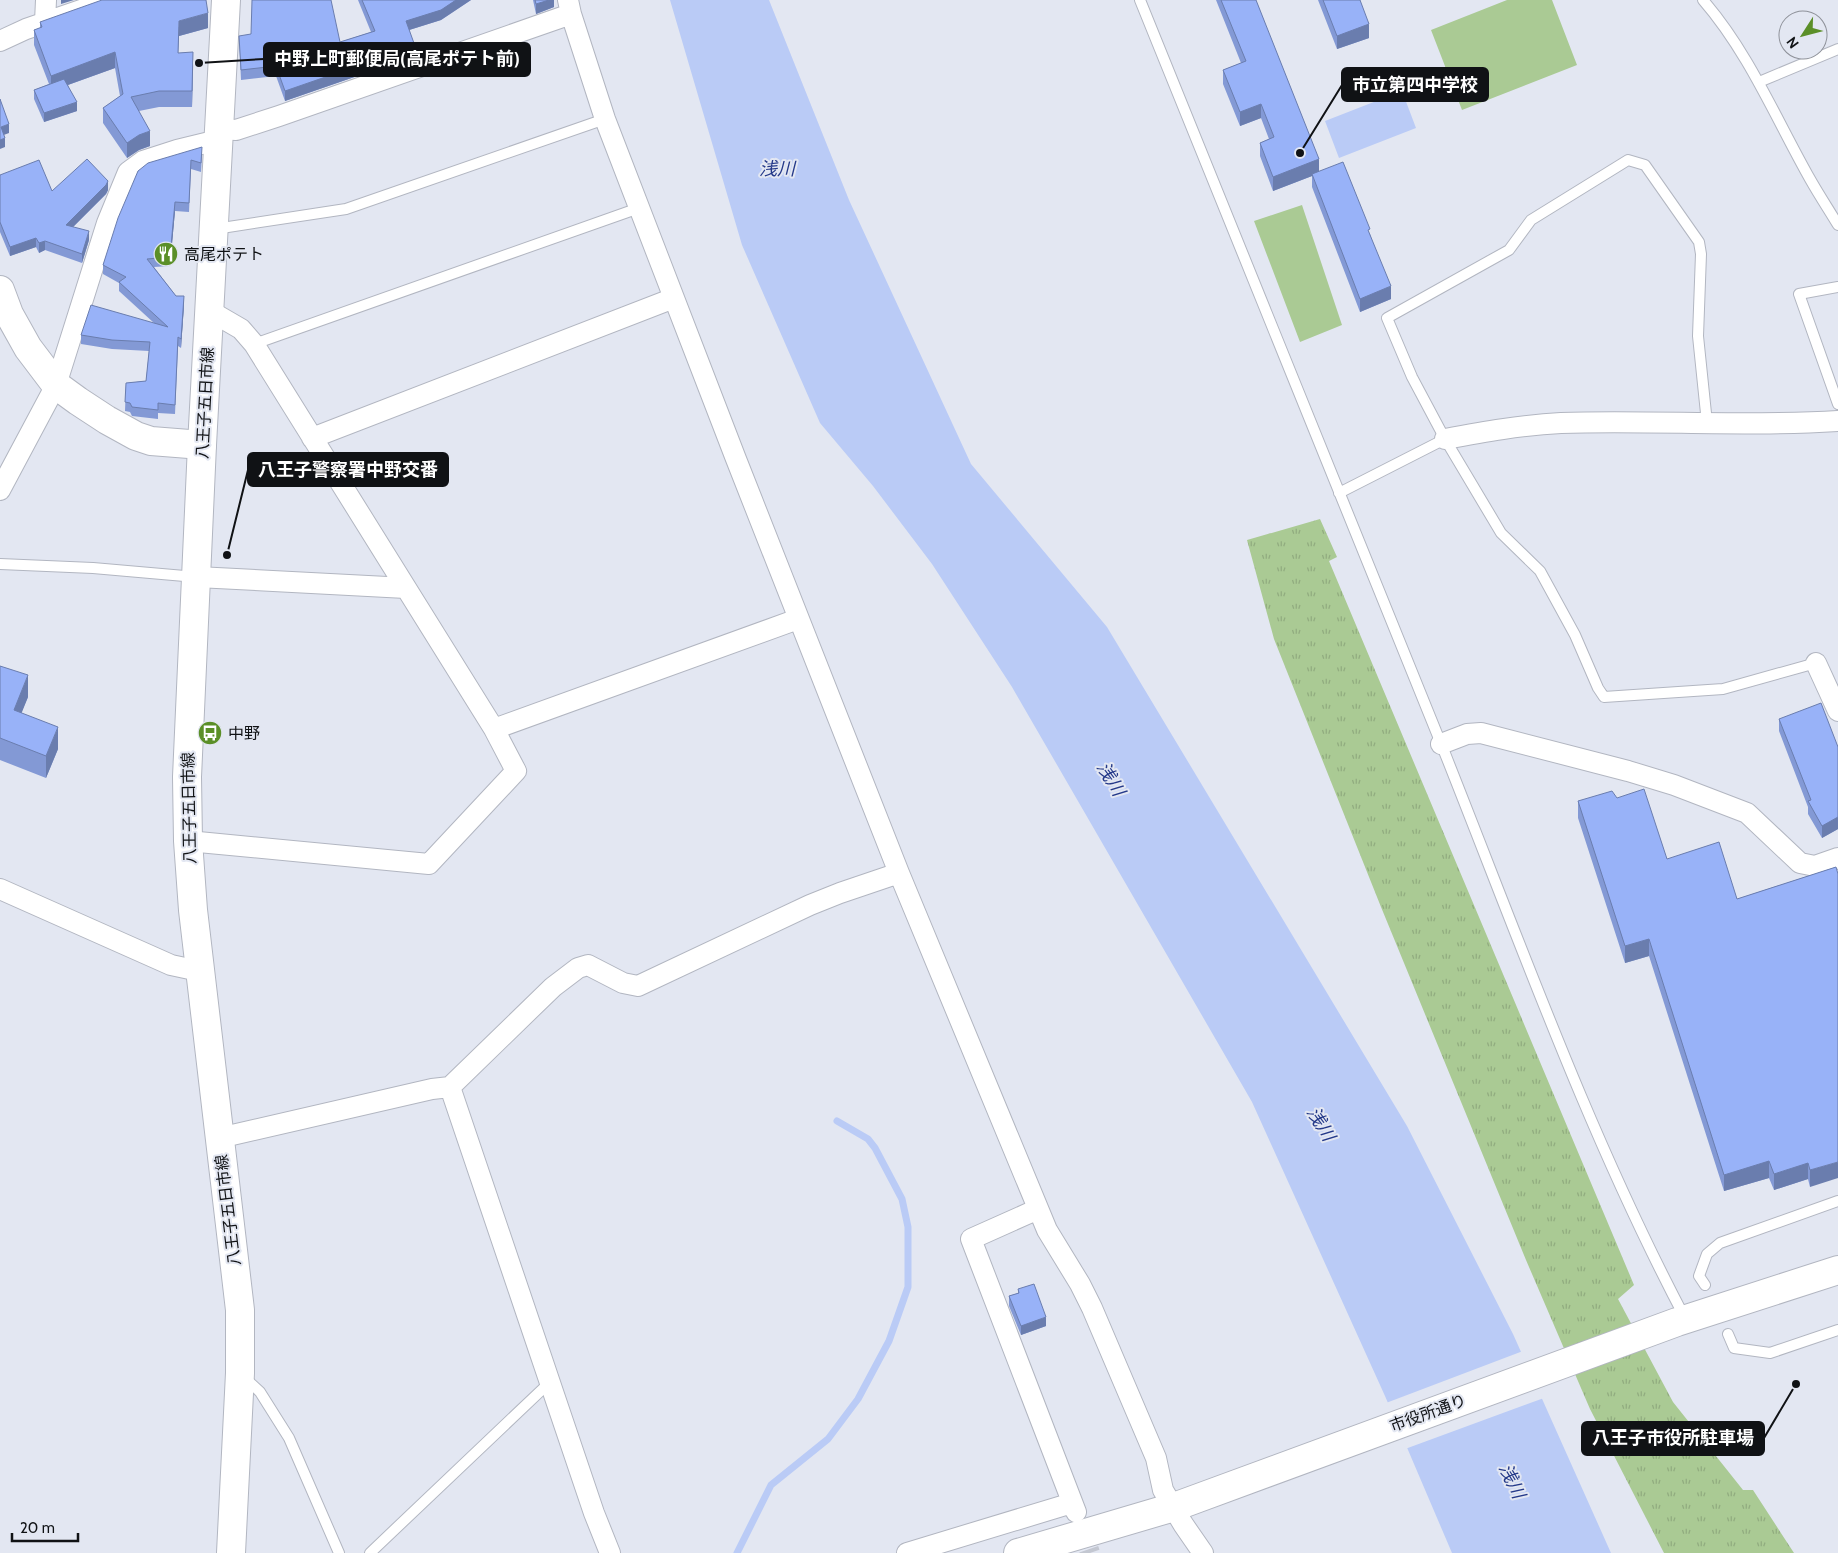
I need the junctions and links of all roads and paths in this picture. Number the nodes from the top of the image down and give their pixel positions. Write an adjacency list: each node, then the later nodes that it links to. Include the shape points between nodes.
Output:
1 (46, 0): 7 (street)
2 (110, 0): 7 (street)
3 (226, 0): 12 (main road, 八王子五日市線)
4 (1140, 0): 29 (lane)
5 (1703, 0): 10 (lane)
6 (570, 7): 11 (street); 12 (street, via 279,116)
7 (45, 22): 8 (street)
8 (0, 41)
9 (1838, 49): 10 (lane)
10 (1759, 82): 14 (lane, via 1810,180)
11 (605, 119): 13 (street); 15 (lane, via 346,209)
12 (219, 135): 15 (main road, 八王子五日市線); 21 (street, via 143,161 128,172 108,223)
13 (639, 208): 18 (street); 20 (lane)
14 (1838, 225)
15 (215, 229): 19 (main road, 八王子五日市線)
16 (1838, 287): 22 (lane, via 1799,294)
17 (0, 290): 21 (main road, via 28,348)
18 (674, 298): 25 (street); 33 (street)
19 (210, 311): 20 (street, via 241,329); 27 (main road, 八王子五日市線)
20 (254, 344): 25 (street)
21 (56, 385): 27 (main road, via 136,436 151,441); 28 (street)
22 (1838, 404)
23 (1838, 421): 24 (street)
24 (1707, 423): 26 (street, via 1560,423); 26 (lane, via 1698,336 1701,254 1698,242 1645,165 1628,160 1531,220 1509,250 1386,318)
25 (312, 438): 32 (street)
26 (1445, 439): 29 (lane); 34 (lane, via 1501,533 1540,571 1604,697 1724,689)
27 (202, 445): 31 (main road, 八王子五日市線)
28 (0, 490)
29 (1339, 493): 37 (lane)
30 (0, 564): 31 (lane)
31 (197, 577): 32 (street); 38 (main road, 八王子五日市線, via 187,777)
32 (406, 588): 36 (street)
33 (798, 619): 36 (street); 40 (street)
34 (1816, 662): 35 (street)
35 (1837, 707)
36 (494, 729): 38 (street, via 516,771 429,864)
37 (1441, 744): 39 (street, via 1467,734 1481,733 1628,771 1747,813 1800,863 1815,866); 49 (lane, via 1590,1118)
38 (188, 841): 42 (main road, 八王子五日市線)
39 (1838, 858)
40 (899, 873): 43 (street, via 840,892 638,986 623,983 588,965 578,968 553,987); 46 (street)
41 (0, 889): 42 (street, via 171,965)
42 (199, 971): 44 (main road, 八王子五日市線)
43 (450, 1087): 44 (street); 53 (street)
44 (219, 1138): 52 (main road, 八王子五日市線, via 240,1310)
45 (1838, 1201): 48 (lane, via 1720,1243 1708,1254 1699,1276)
46 (1038, 1209): 54 (street, via 1092,1308 1156,1458 1163,1490); 59 (street, via 971,1239 1074,1508)
47 (1838, 1270): 49 (main road, 市役所通り)
48 (1705, 1285)
49 (1682, 1321): 54 (main road, 市役所通り)
50 (1838, 1330): 51 (lane, via 1770,1353 1734,1348)
51 (1728, 1334)
52 (240, 1373): 55 (main road, 八王子五日市線); 56 (lane, via 260,1392 288,1438)
53 (550, 1382): 57 (lane); 58 (street)
54 (1179, 1505): 60 (main road, 市役所通り); 61 (street, via 1183,1524)
55 (231, 1553)
56 (339, 1553)
57 (370, 1553)
58 (610, 1553)
59 (907, 1553)
60 (1018, 1553)
61 (1203, 1553)

